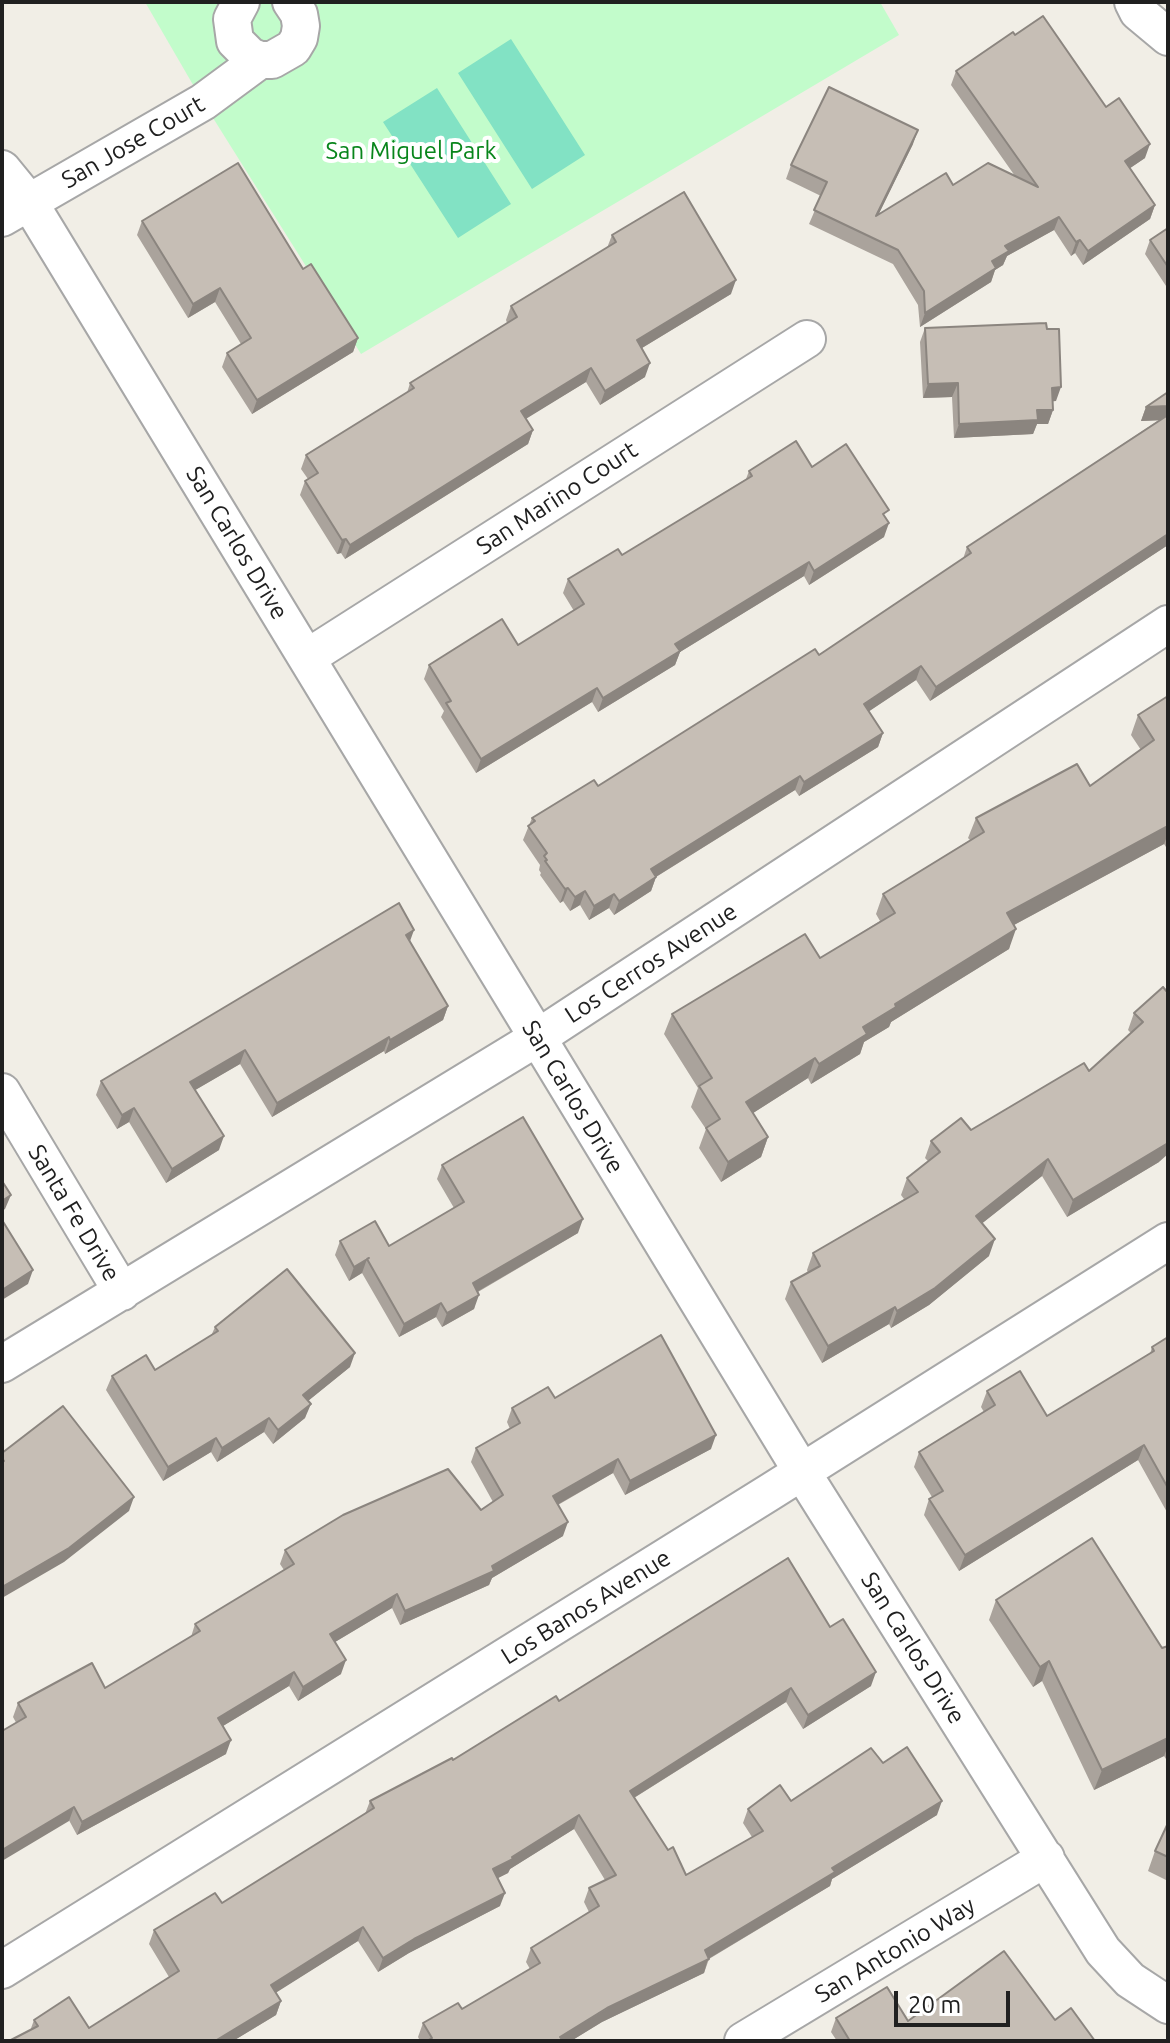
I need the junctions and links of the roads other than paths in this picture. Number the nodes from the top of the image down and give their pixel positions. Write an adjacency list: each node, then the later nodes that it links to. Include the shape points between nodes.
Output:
1 (241, 2): 5 (street, via 232,19 235,41)
2 (291, 2): 5 (street, San Jose Court, via 299,14 299,38 283,56)
3 (1133, 2): 4 (street)
4 (1168, 37)
5 (260, 60): 7 (street, San Jose Court, via 203,102)
6 (2, 169): 7 (street, San Carlos Drive)
7 (15, 210): 10 (street, San Carlos Drive)
8 (807, 339): 10 (street, San Marino Court)
9 (1168, 624): 11 (street, Los Cerros Avenue)
10 (308, 657): 11 (street, San Carlos Drive)
11 (537, 1038): 14 (street, Los Cerros Avenue); 16 (street, San Carlos Drive)
12 (2, 1092): 14 (street, Santa Fe Drive)
13 (1168, 1241): 16 (street, Los Banos Avenue)
14 (122, 1292): 15 (street, Los Cerros Avenue)
15 (2, 1364)
16 (802, 1472): 17 (street, San Carlos Drive); 18 (street, Los Banos Avenue)
17 (1046, 1858): 19 (street, San Carlos Drive, via 1103,1951 1130,1980); 20 (street, San Antonio Way)
18 (2, 1970)
19 (1168, 2005)
20 (743, 2041)

